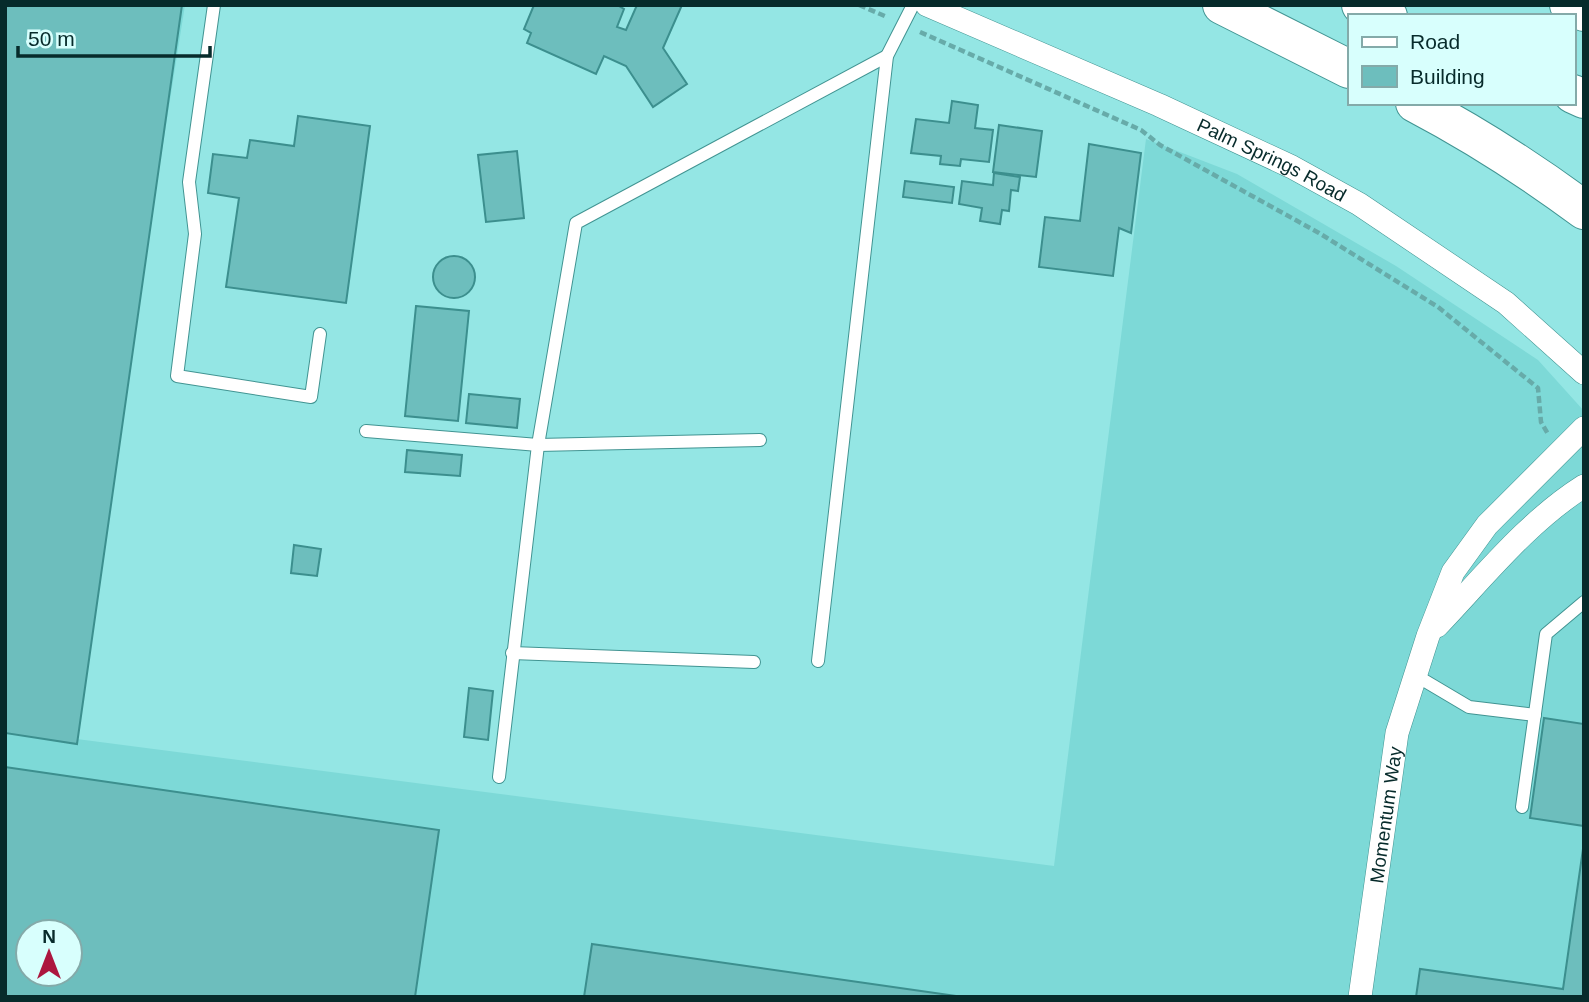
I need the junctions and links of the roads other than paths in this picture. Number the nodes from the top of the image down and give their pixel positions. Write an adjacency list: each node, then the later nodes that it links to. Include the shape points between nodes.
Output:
1 (214, 5): 13 (lane, via 189,182 195,234 177,376 311,397)
2 (913, 5): 9 (lane)
3 (927, 5): 14 (street, Palm Springs Road, via 1158,105 1292,167 1359,204 1506,303)
4 (1222, 5): 10 (highway)
5 (1361, 5): 8 (highway)
6 (1569, 5): 7 (highway)
7 (1584, 12)
8 (1383, 14)
9 (887, 56): 18 (lane, via 576,223); 23 (lane)
10 (1348, 68)
11 (1419, 105): 12 (highway, via 1545,181)
12 (1584, 210)
13 (320, 334)
14 (1584, 373)
15 (1584, 428): 21 (street, Momentum Way, via 1487,525 1453,572)
16 (366, 431): 18 (lane)
17 (760, 440): 18 (lane)
18 (538, 445): 22 (lane)
19 (1584, 486): 21 (street, Momentum Way, via 1507,552)
20 (1582, 607): 26 (lane, via 1546,634)
21 (1428, 636): 25 (street, Momentum Way)
22 (512, 653): 24 (lane); 27 (lane)
23 (818, 661)
24 (754, 662)
25 (1415, 675): 26 (lane, via 1469,707); 29 (street, Momentum Way, via 1397,733)
26 (1535, 715): 28 (lane)
27 (499, 777)
28 (1522, 807)
29 (1360, 997)

